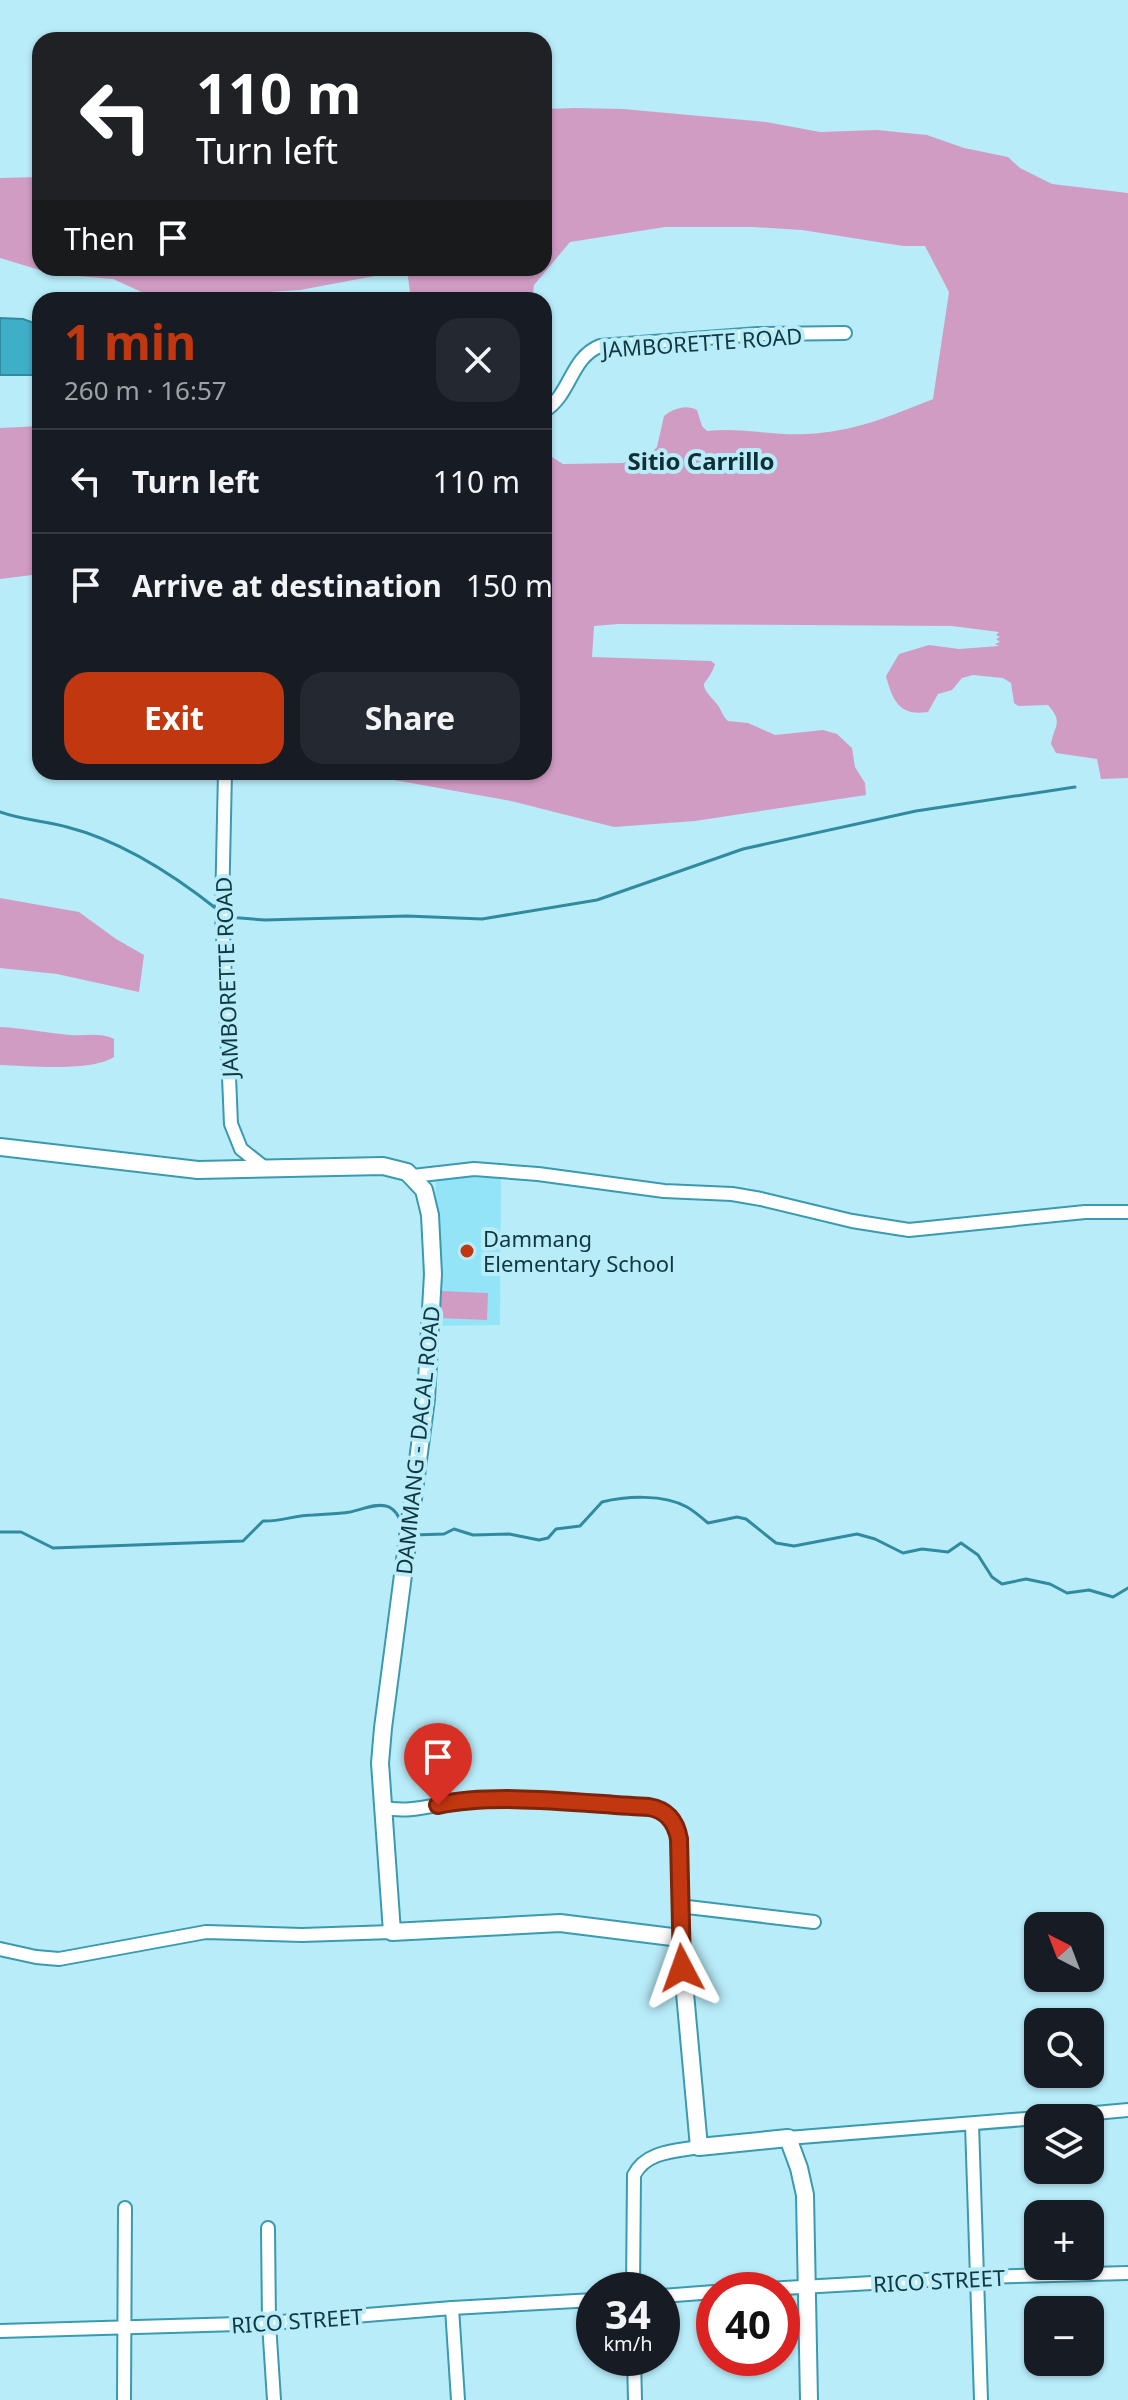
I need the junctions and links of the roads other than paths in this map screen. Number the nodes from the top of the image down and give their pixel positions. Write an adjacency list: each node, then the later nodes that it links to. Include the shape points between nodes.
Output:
1 (845, 333): 2 (street, JAMBORETTE ROAD, via 600,346 581,358)
2 (552, 405)
3 (225, 780): 4 (street, JAMBORETTE ROAD, via 222,925)
4 (234, 1137): 6 (street); 7 (street, via 232,1157)
5 (0, 1147): 7 (street)
6 (265, 1168): 7 (street); 8 (street, via 383,1166)
7 (220, 1170)
8 (413, 1176): 9 (street, via 474,1169 732,1194 909,1230); 10 (street, DAMMANG - DACAL ROAD, via 429,1206 433,1274 426,1399 383,1728)
9 (1128, 1212)
10 (382, 1807): 11 (street, via 404,1810 474,1800 655,1808 671,1818 678,1834); 13 (street, DAMMANG - DACAL ROAD)
11 (679, 1906): 12 (street); 14 (street)
12 (814, 1922)
13 (392, 1932): 14 (street, via 560,1923); 15 (street, via 206,1932 59,1959)
14 (680, 1938): 21 (street)
15 (0, 1949)
16 (1128, 2110): 17 (street)
17 (1104, 2112)
18 (1024, 2119): 19 (street)
19 (972, 2124): 20 (street); 26 (street)
20 (788, 2138): 21 (street); 28 (street, via 805,2195)
21 (699, 2147): 24 (street, via 649,2158 638,2167)
22 (125, 2208): 32 (street)
23 (268, 2228): 31 (street)
24 (633, 2272)
25 (1128, 2273): 26 (street, RICO STREET)
26 (978, 2277): 28 (street, RICO STREET); 40 (street)
27 (800, 2286): 28 (street, RICO STREET)
28 (807, 2286): 39 (street)
29 (576, 2301): 30 (street, RICO STREET)
30 (452, 2308): 31 (street, RICO STREET); 37 (street)
31 (269, 2323): 32 (street, RICO STREET); 36 (street)
32 (123, 2328): 33 (street, RICO STREET); 35 (street)
33 (0, 2331)
34 (634, 2376): 38 (street)
35 (124, 2400)
36 (274, 2400)
37 (458, 2400)
38 (635, 2400)
39 (809, 2400)
40 (981, 2400)

